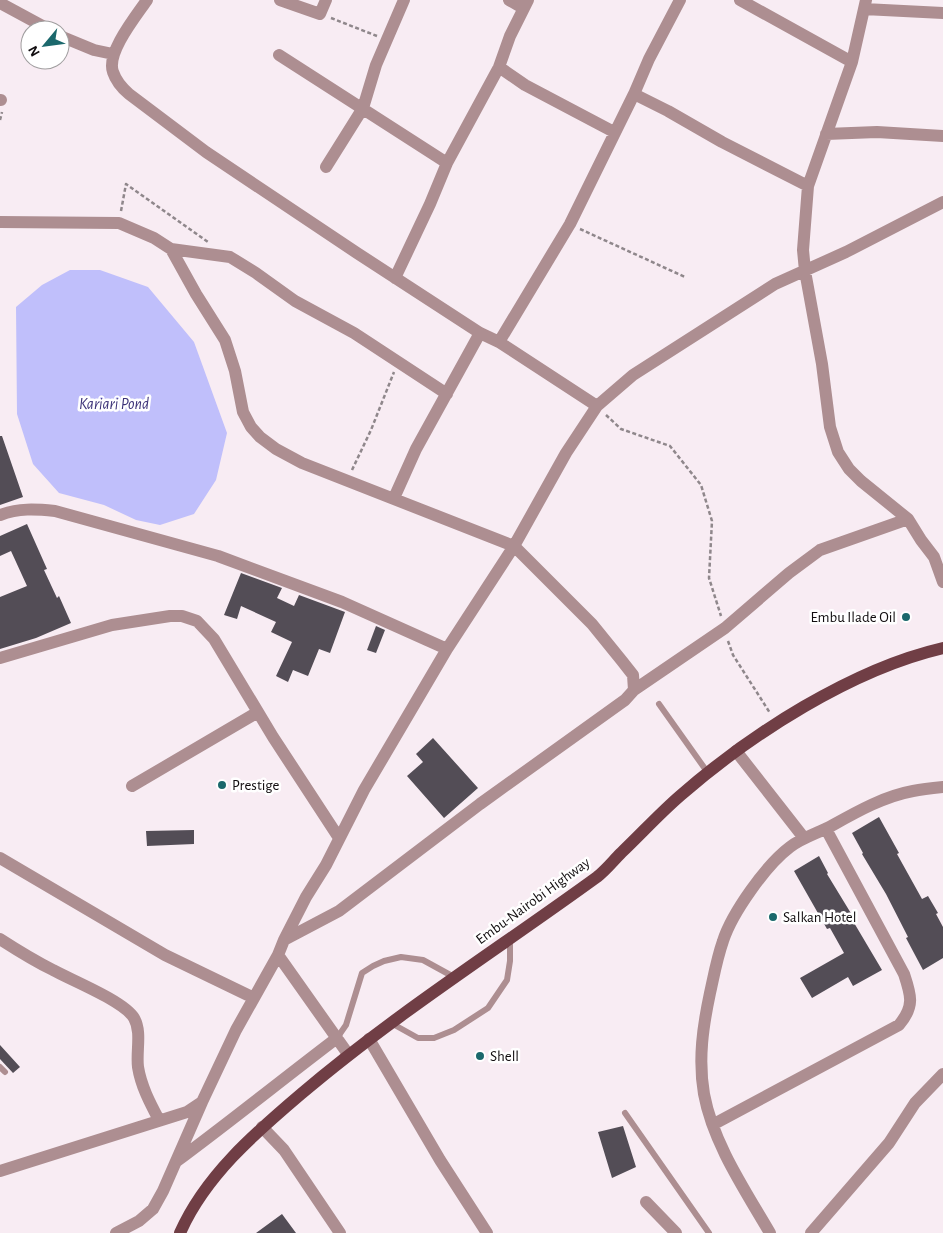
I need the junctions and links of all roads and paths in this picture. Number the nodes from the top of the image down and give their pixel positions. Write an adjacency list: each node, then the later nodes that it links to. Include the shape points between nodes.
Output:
1 (146, 0): 16 (street)
2 (280, 0): 12 (street)
3 (326, 0): 12 (street)
4 (404, 0): 14 (street)
5 (509, 0): 9 (street)
6 (680, 0): 20 (street)
7 (740, 0): 18 (street)
8 (0, 3): 13 (street)
9 (525, 4): 19 (street)
10 (865, 4): 11 (street); 18 (street)
11 (943, 13)
12 (320, 14): 14 (path)
13 (31, 20)
14 (386, 39): 21 (street)
15 (70, 40): 16 (street)
16 (113, 54): 36 (street, via 112,71 118,84 147,109)
17 (279, 55): 21 (street)
18 (852, 62): 23 (street)
19 (499, 67): 22 (street, via 525,85); 25 (street)
20 (634, 94): 22 (street); 27 (street)
21 (363, 108): 25 (street); 26 (street)
22 (614, 132): 31 (street)
23 (826, 134): 24 (street, via 878,132); 27 (street)
24 (943, 136)
25 (447, 163): 36 (street)
26 (326, 167)
27 (808, 186): 34 (street, via 803,250)
28 (943, 202): 34 (street)
29 (0, 222): 30 (street)
30 (119, 222): 32 (street, via 154,238); 33 (path, via 126,184)
31 (570, 224): 35 (path); 38 (street)
32 (170, 250): 33 (street); 42 (street, via 225,340 243,412 251,427 276,449)
33 (230, 257): 39 (street, via 295,301)
34 (805, 271): 41 (street, via 775,284 736,308 634,375); 45 (street, via 830,427 838,452 862,481)
35 (685, 277)
36 (395, 278): 37 (street)
37 (480, 333): 38 (street); 40 (street)
38 (499, 342): 41 (street)
39 (398, 361): 40 (street); 42 (path)
40 (447, 394): 43 (street)
41 (596, 406): 46 (street, via 566,452); 48 (path, via 621,429 670,446 701,485 712,521 709,578)
42 (347, 480): 43 (street)
43 (394, 498): 46 (street)
44 (0, 515): 50 (street, via 14,510 55,511 218,556 342,602)
45 (908, 519): 47 (street, via 934,557); 48 (street, via 820,550)
46 (514, 546): 50 (street); 52 (street, via 592,624 633,675)
47 (943, 582)
48 (725, 628): 52 (street); 55 (path, via 733,655)
49 (943, 648): 55 (main road, Embu-Nairobi Highway, via 870,674)
50 (447, 649): 61 (street)
51 (0, 658): 54 (street, via 112,625 182,616 197,621 214,639)
52 (634, 690): 66 (street, via 625,700 339,911)
53 (659, 704): 57 (lane)
54 (258, 712): 58 (street); 61 (street)
55 (776, 723): 56 (main road, Embu-Nairobi Highway)
56 (736, 751): 57 (main road, Embu-Nairobi Highway); 62 (street)
57 (708, 773): 64 (main road, Embu-Nairobi Highway, via 680,796 600,875)
58 (132, 786)
59 (943, 787): 60 (street, via 912,790)
60 (826, 828): 62 (street); 78 (street, via 904,974 911,996 909,1008 899,1025)
61 (339, 838): 66 (street)
62 (804, 838): 78 (street, via 764,871 723,939 706,1013 701,1054 704,1093)
63 (0, 858): 69 (street, via 165,955)
64 (510, 938): 68 (main road, Embu-Nairobi Highway); 70 (lane, via 507,980 488,1008 454,1030 434,1038 418,1038)
65 (0, 939): 77 (street, via 52,970 105,995 134,1017 138,1031 140,1078)
66 (284, 940): 67 (street)
67 (278, 955): 69 (street); 71 (street)
68 (454, 977): 70 (main road, Embu-Nairobi Highway); 71 (lane, via 423,960 400,957 373,966 362,973 346,1026)
69 (254, 998): 75 (street)
70 (391, 1023): 72 (main road, Embu-Nairobi Highway)
71 (337, 1038): 73 (street); 80 (street)
72 (369, 1039): 73 (main road, Embu-Nairobi Highway); 86 (street)
73 (348, 1054): 79 (main road, Embu-Nairobi Highway)
74 (943, 1074): 90 (street, via 915,1103 889,1143)
75 (202, 1102): 77 (street, via 187,1112); 80 (street)
76 (625, 1113): 88 (lane)
77 (159, 1120): 81 (street)
78 (714, 1124): 89 (street, via 728,1161)
79 (262, 1127): 84 (main road, Embu-Nairobi Highway, via 197,1201); 85 (street, via 284,1150)
80 (177, 1161): 83 (street, via 153,1209)
81 (0, 1172)
82 (646, 1202): 87 (street)
83 (116, 1233)
84 (180, 1233)
85 (340, 1233)
86 (487, 1233)
87 (676, 1233)
88 (709, 1233)
89 (770, 1233)
90 (811, 1233)

